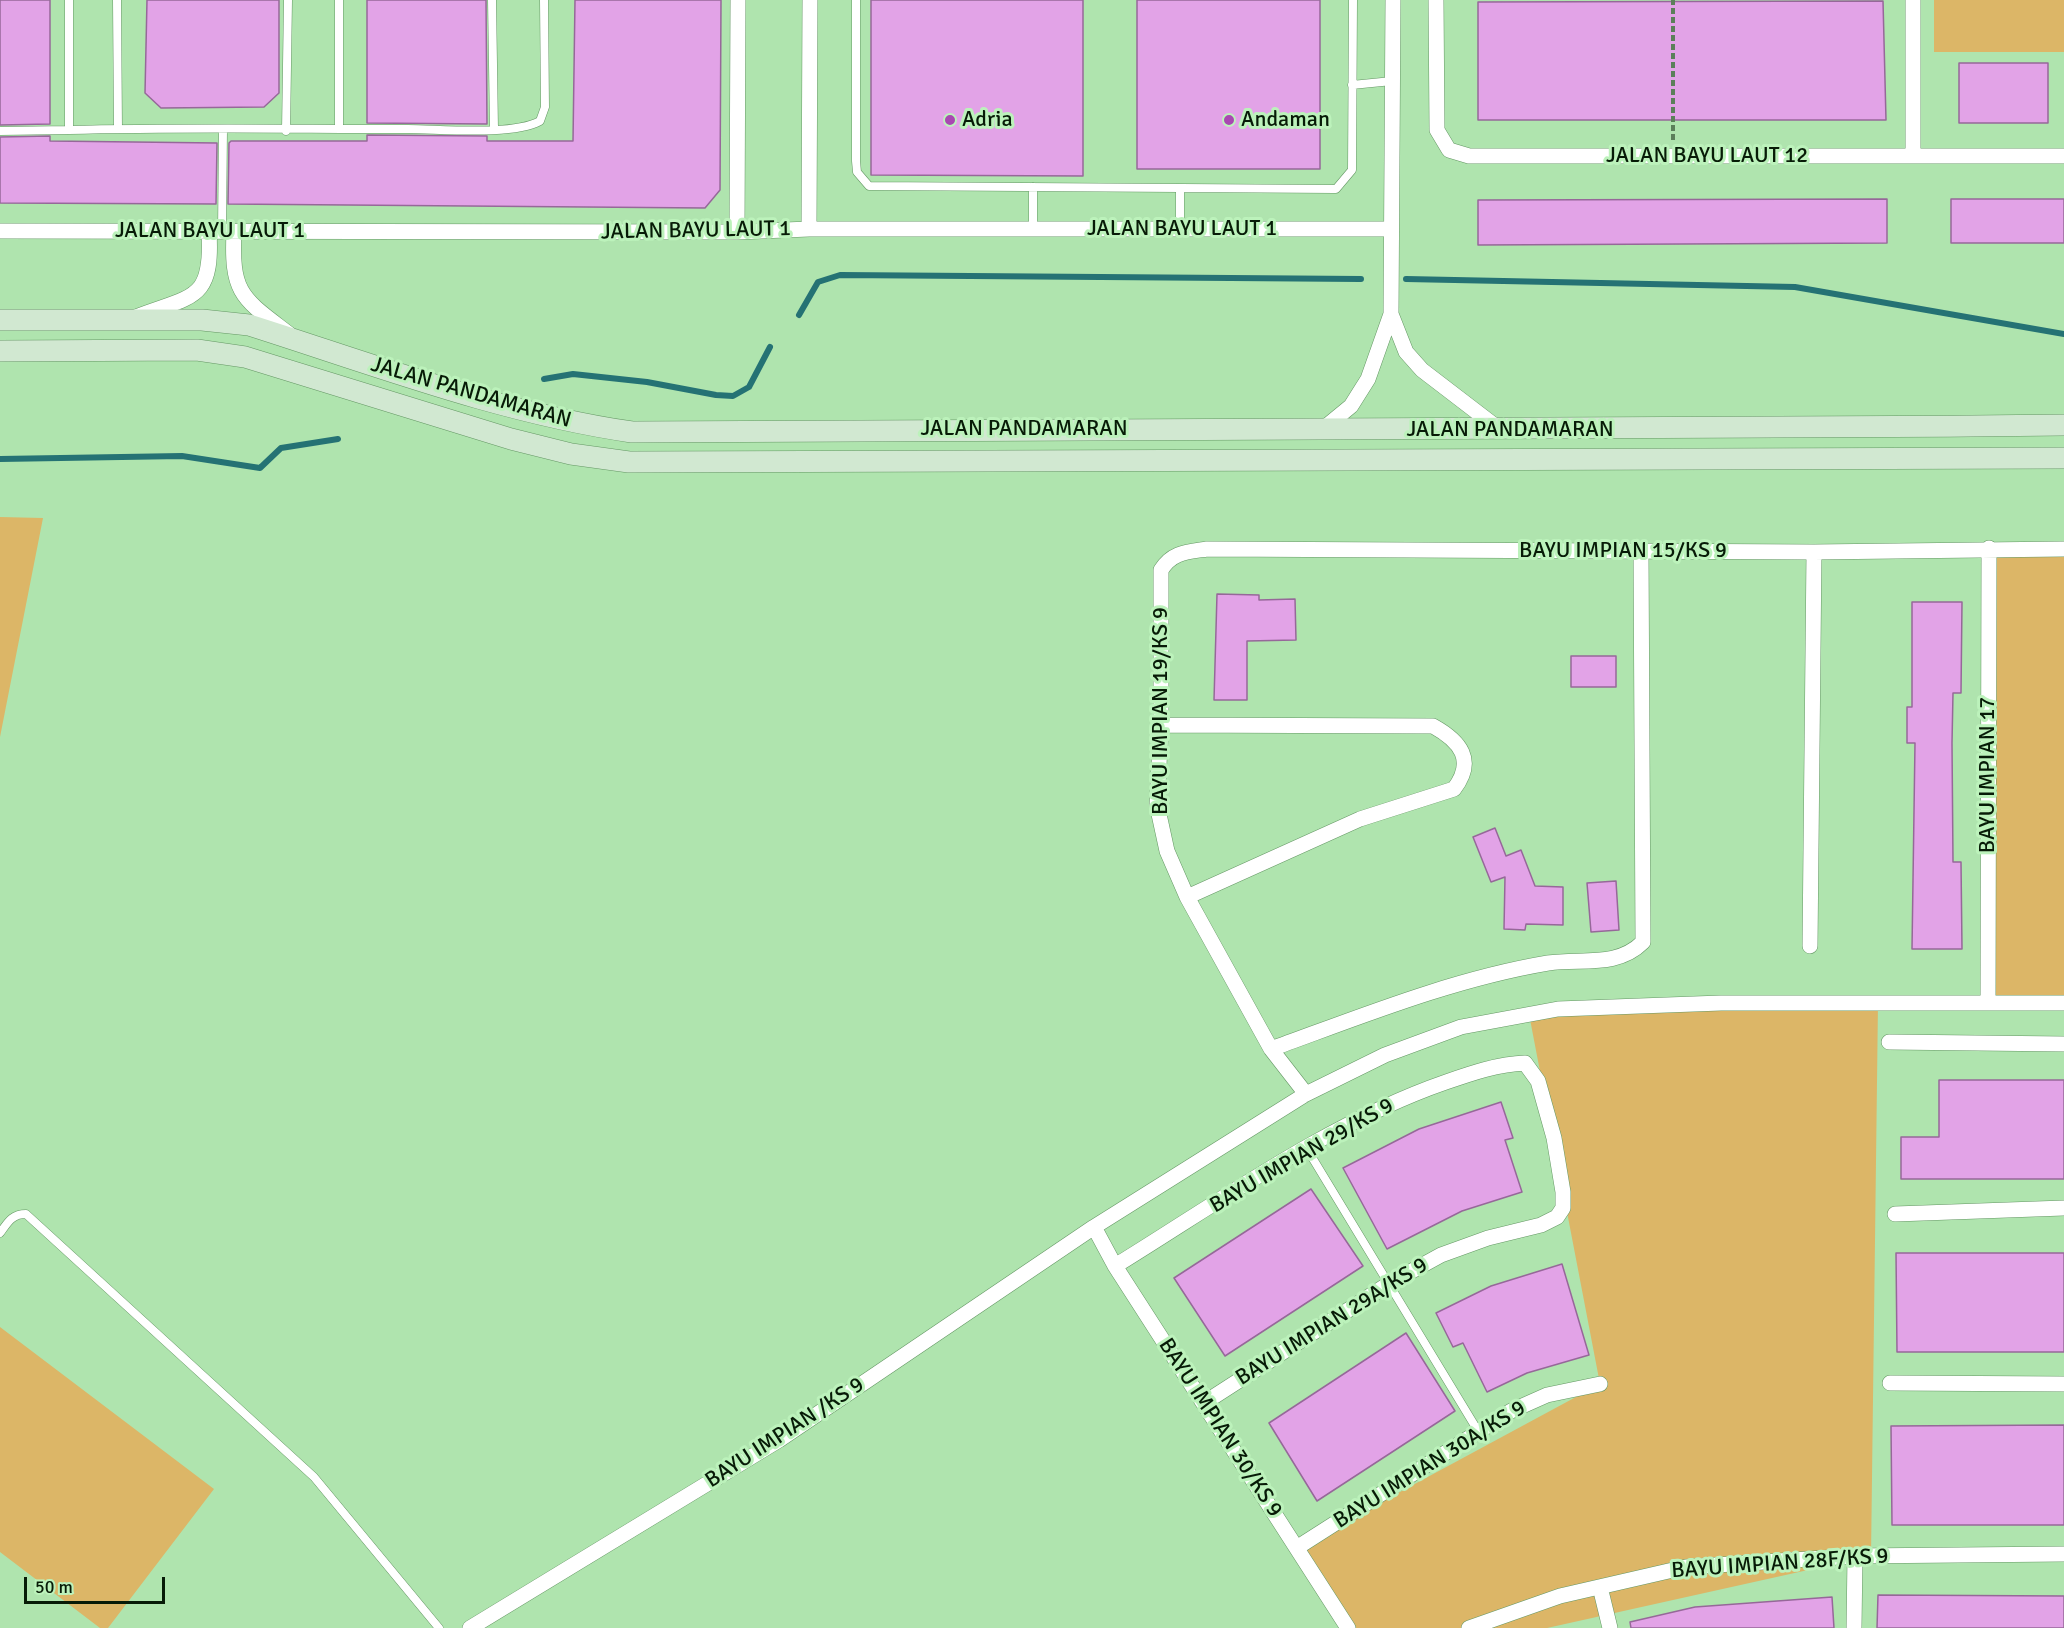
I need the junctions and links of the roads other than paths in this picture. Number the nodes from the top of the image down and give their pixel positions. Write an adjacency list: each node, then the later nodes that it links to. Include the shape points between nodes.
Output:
1 (69, 0): 21 (lane)
2 (117, 0): 16 (lane)
3 (288, 0): 22 (lane)
4 (339, 0): 18 (lane)
5 (492, 0): 19 (lane)
6 (544, 0): 19 (lane, via 545,107 540,121)
7 (738, 0): 33 (street)
8 (810, 0): 27 (street)
9 (856, 0): 25 (lane, via 856,161 857,172 869,186)
10 (1353, 0): 15 (lane)
11 (1393, 0): 14 (street)
12 (1436, 0): 23 (street, JALAN BAYU LAUT 12, via 1437,130 1449,150 1469,156)
13 (1913, 0): 23 (street)
14 (1392, 81): 15 (lane); 30 (street)
15 (1353, 85): 26 (lane, via 1352,170 1336,189)
16 (118, 129): 17 (lane); 21 (lane)
17 (223, 129): 22 (lane); 32 (lane)
18 (339, 129): 19 (lane); 22 (lane)
19 (494, 129)
20 (0, 130): 21 (lane)
21 (69, 130)
22 (286, 131)
23 (1913, 156): 24 (street, JALAN BAYU LAUT 12)
24 (2064, 156)
25 (1033, 187): 26 (lane); 28 (lane)
26 (1180, 188): 29 (lane)
27 (809, 229): 28 (street, JALAN BAYU LAUT 1); 33 (street, JALAN BAYU LAUT 1)
28 (1033, 229): 29 (street, JALAN BAYU LAUT 1)
29 (1180, 229): 30 (street, JALAN BAYU LAUT 1)
30 (1391, 229): 34 (street)
31 (0, 231): 32 (street, JALAN BAYU LAUT 1)
32 (222, 231): 33 (street, JALAN BAYU LAUT 1); 35 (street, via 207,278 194,294); 37 (street, via 233,257 236,283 255,307)
33 (738, 232)
34 (1391, 314): 40 (street, via 1368,379 1351,406); 41 (street, via 1406,352 1422,370)
35 (131, 319): 36 (main road, JALAN PANDAMARAN); 37 (main road, JALAN PANDAMARAN, via 202,320 249,326)
36 (0, 320)
37 (298, 341): 40 (main road, JALAN PANDAMARAN, via 520,411 632,432)
38 (0, 351): 42 (main road, JALAN PANDAMARAN, via 197,350 245,357 511,439 629,462)
39 (2064, 425): 41 (main road, JALAN PANDAMARAN)
40 (1323, 429): 41 (main road, JALAN PANDAMARAN)
41 (1499, 430)
42 (2064, 458)
43 (1989, 548): 44 (street, BAYU IMPIAN 15/KS 9); 47 (street, BAYU IMPIAN 15/KS 9); 51 (street, BAYU IMPIAN 17)
44 (2064, 549)
45 (1641, 551): 46 (street, BAYU IMPIAN 15/KS 9); 47 (street, BAYU IMPIAN 15/KS 9); 55 (street, via 1643,942 1619,959 1549,963 1458,983)
46 (1182, 552): 48 (street, BAYU IMPIAN 19/KS 9, via 1168,559 1161,570)
47 (1814, 552): 50 (street)
48 (1161, 724): 49 (street, BAYU IMPIAN 19/KS 9, via 1157,806 1167,851); 49 (street, via 1433,726 1453,737 1463,753 1464,776 1454,789 1360,819)
49 (1187, 897): 55 (street, BAYU IMPIAN 19/KS 9)
50 (1810, 946)
51 (1988, 1002): 52 (street, BAYU IMPIAN /KS 9); 56 (street, BAYU IMPIAN /KS 9, via 1721,1003 1558,1009 1461,1027 1385,1055)
52 (2064, 1003)
53 (1889, 1041): 54 (street)
54 (2064, 1044)
55 (1272, 1049): 56 (street, BAYU IMPIAN 19/KS 9)
56 (1306, 1094): 61 (street, BAYU IMPIAN /KS 9)
57 (1554, 1138): 58 (street, BAYU IMPIAN 29/KS 9, via 1538,1081 1526,1063 1506,1064 1418,1092); 64 (street, BAYU IMPIAN 29A/KS 9, via 1563,1192 1563,1208 1557,1217 1441,1255)
58 (1307, 1149): 63 (street, BAYU IMPIAN 29/KS 9); 64 (lane)
59 (2064, 1208): 60 (street)
60 (1895, 1214)
61 (1094, 1227): 63 (street, BAYU IMPIAN 30/KS 9); 75 (street, BAYU IMPIAN /KS 9, via 779,1440)
62 (0, 1233): 74 (lane, via 11,1218 26,1214 314,1477)
63 (1114, 1266): 68 (street, BAYU IMPIAN 30/KS 9)
64 (1390, 1283): 68 (street, BAYU IMPIAN 29A/KS 9); 69 (lane)
65 (1890, 1383): 67 (street)
66 (1600, 1384): 69 (street, BAYU IMPIAN 30A/KS 9, via 1547,1395)
67 (2064, 1384)
68 (1204, 1403): 70 (street, BAYU IMPIAN 30/KS 9)
69 (1478, 1431): 70 (street, BAYU IMPIAN 30A/KS 9)
70 (1298, 1547): 76 (street, BAYU IMPIAN 30/KS 9)
71 (2064, 1554): 72 (street, BAYU IMPIAN 28F/KS 9)
72 (1855, 1556): 73 (street, BAYU IMPIAN 28F/KS 9, via 1686,1567); 79 (street)
73 (1600, 1587): 77 (street, BAYU IMPIAN 28F/KS 9, via 1560,1596); 78 (street)
74 (439, 1628)
75 (470, 1628)
76 (1348, 1628)
77 (1469, 1628)
78 (1610, 1628)
79 (1854, 1628)

